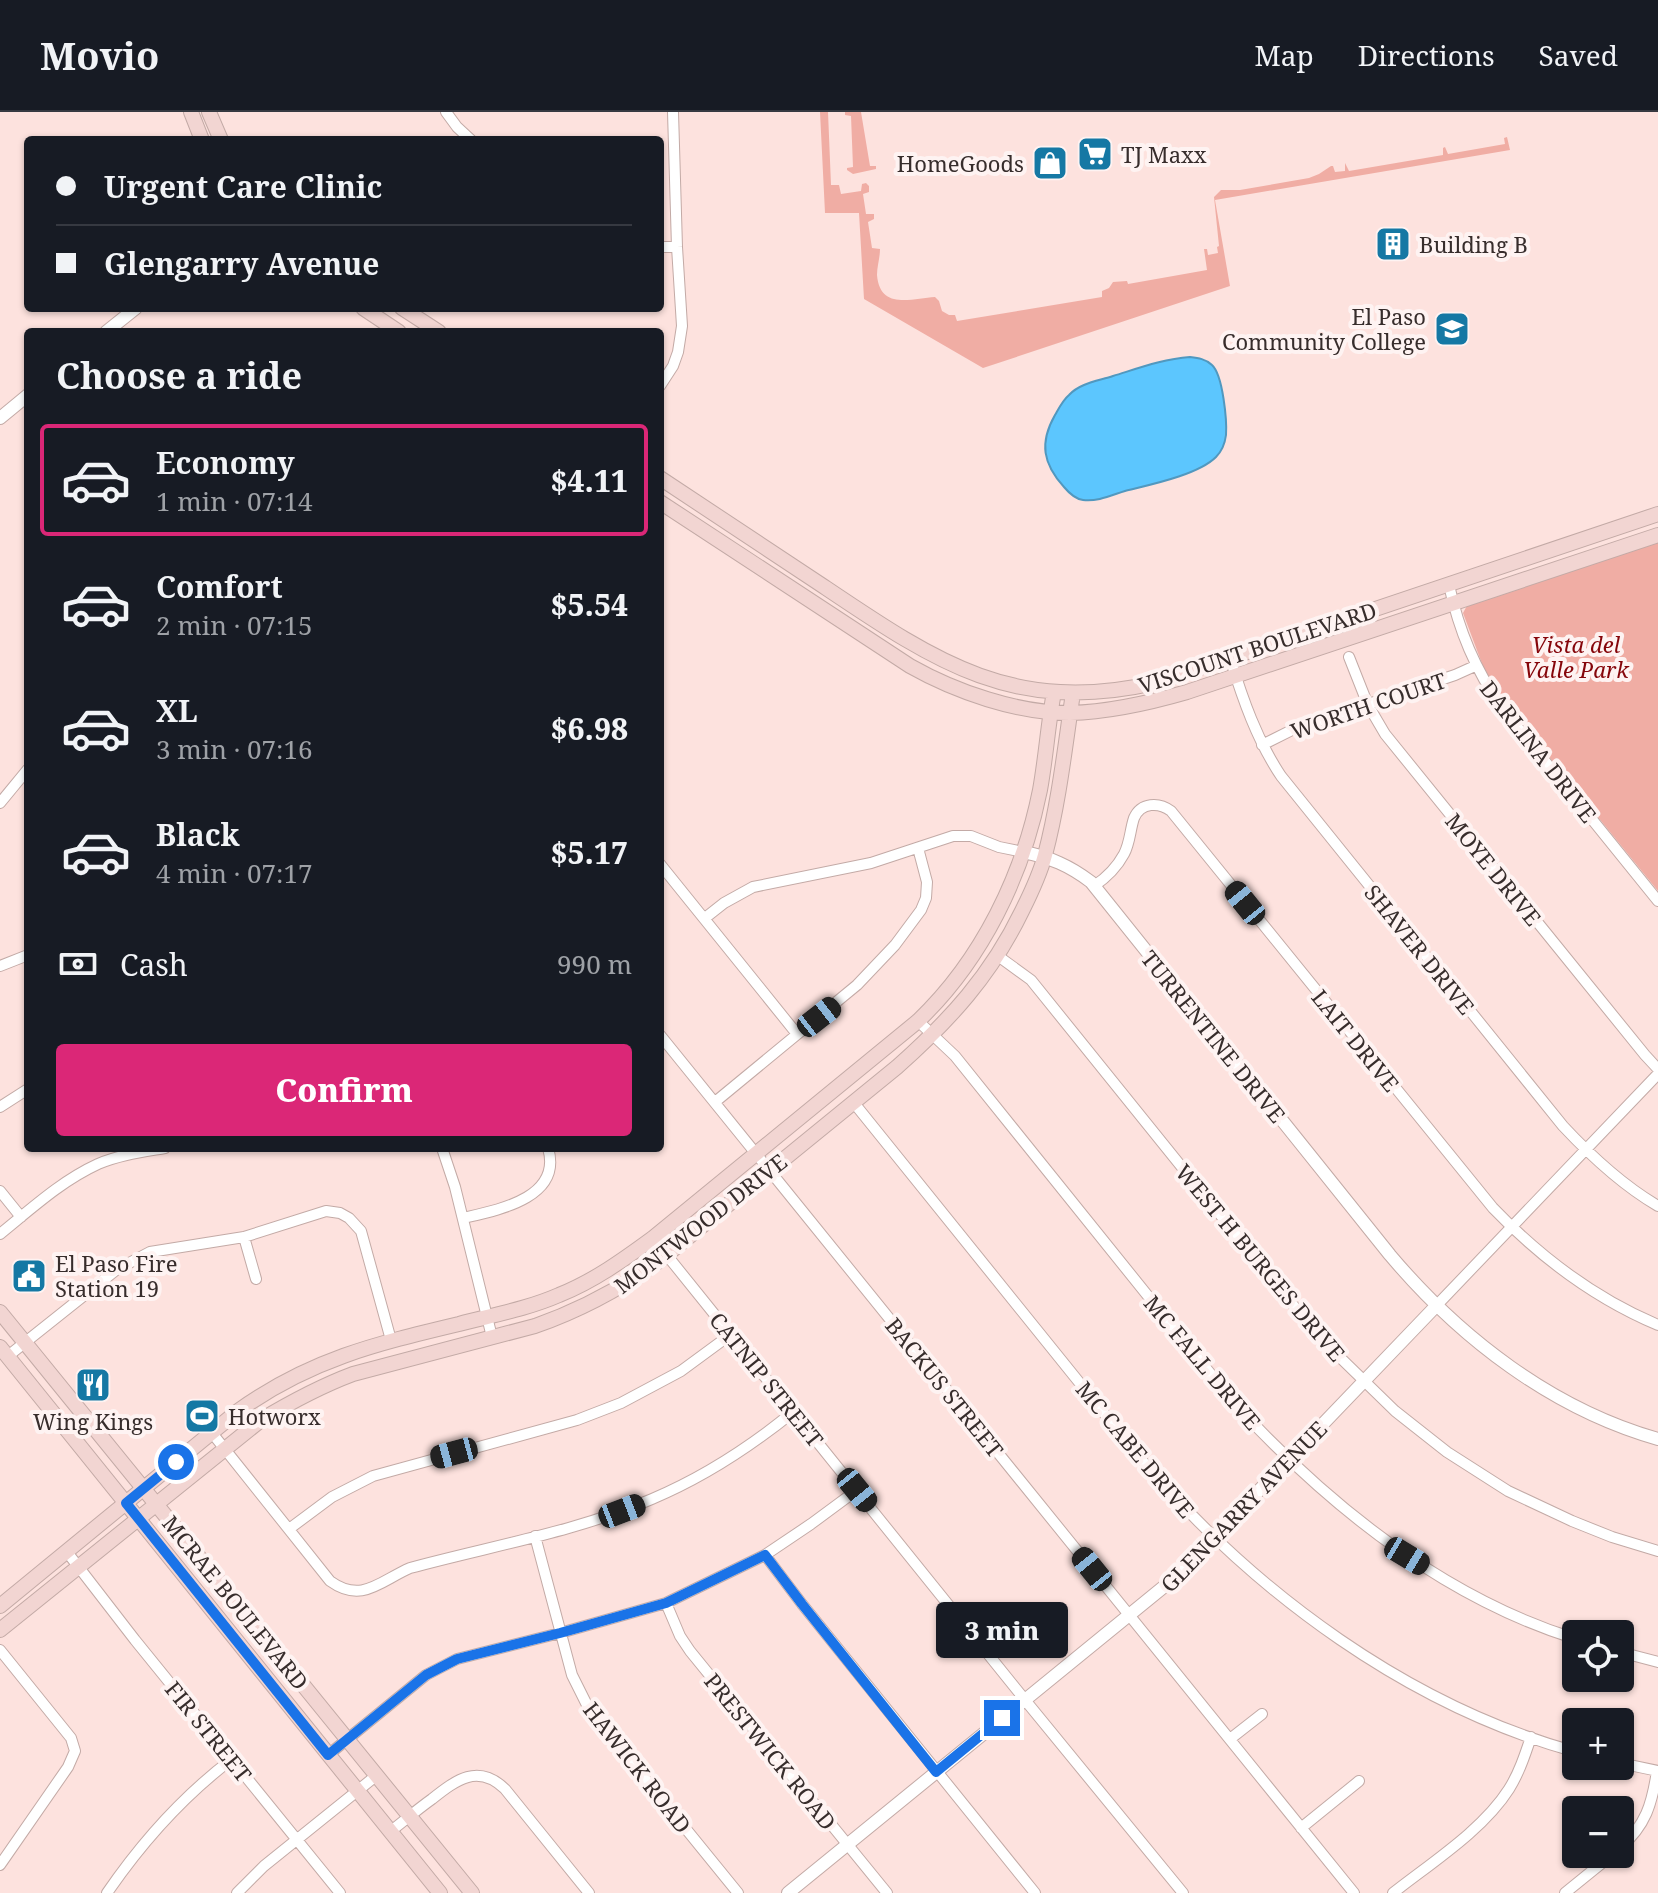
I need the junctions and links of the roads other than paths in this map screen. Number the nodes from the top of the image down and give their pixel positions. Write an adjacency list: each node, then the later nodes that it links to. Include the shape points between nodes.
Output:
1 (191, 112): 5 (main road)
2 (209, 112): 6 (main road)
3 (446, 112): 7 (street)
4 (673, 112): 9 (street)
5 (200, 136)
6 (219, 136)
7 (467, 136)
8 (664, 247): 9 (street)
9 (677, 247): 16 (street, via 681,339)
10 (131, 312): 13 (street)
11 (369, 312): 14 (main road)
12 (411, 312): 15 (main road)
13 (111, 328)
14 (393, 328)
15 (433, 328)
16 (664, 380)
17 (24, 398): 18 (street)
18 (0, 418)
19 (664, 481): 23 (main road, VISCOUNT BOULEVARD)
20 (664, 505): 24 (main road, VISCOUNT BOULEVARD)
21 (1658, 514): 25 (main road, VISCOUNT BOULEVARD)
22 (1658, 535): 26 (main road, VISCOUNT BOULEVARD)
23 (752, 540): 24 (main road); 27 (main road, VISCOUNT BOULEVARD)
24 (742, 556): 28 (main road, VISCOUNT BOULEVARD)
25 (1449, 585): 26 (street, DARLINA DRIVE); 30 (main road, VISCOUNT BOULEVARD)
26 (1453, 603): 31 (street, DARLINA DRIVE); 32 (main road, VISCOUNT BOULEVARD)
27 (895, 634): 28 (main road); 33 (main road, VISCOUNT BOULEVARD, via 977,675)
28 (885, 650): 36 (main road, VISCOUNT BOULEVARD, via 967,693)
29 (1349, 657): 35 (street, MOYE DRIVE)
30 (1230, 658): 32 (street, SHAVER DRIVE); 34 (main road, VISCOUNT BOULEVARD, via 1155,683)
31 (1475, 666): 35 (street, WORTH COURT); 46 (street, DARLINA DRIVE, via 1502,708)
32 (1236, 676): 37 (main road, VISCOUNT BOULEVARD, via 1155,701); 38 (street, SHAVER DRIVE)
33 (1054, 692): 34 (main road, VISCOUNT BOULEVARD); 36 (main road, MONTWOOD DRIVE)
34 (1073, 693): 37 (main road, MONTWOOD DRIVE)
35 (1368, 705): 38 (street, WORTH COURT); 55 (street, MOYE DRIVE, via 1385,734)
36 (1051, 712): 37 (main road, VISCOUNT BOULEVARD); 42 (main road, MONTWOOD DRIVE)
37 (1070, 713): 43 (main road, MONTWOOD DRIVE)
38 (1262, 745): 60 (street, SHAVER DRIVE, via 1281,776)
39 (24, 774): 40 (street)
40 (0, 803)
41 (918, 848): 42 (street, TURRENTINE DRIVE, via 943,838 971,836); 47 (street, TURRENTINE DRIVE, via 753,887); 52 (street, via 927,888 921,910 873,970)
42 (1023, 852): 43 (street, TURRENTINE DRIVE); 51 (main road, MONTWOOD DRIVE, via 969,961)
43 (1045, 856): 45 (street, TURRENTINE DRIVE, via 1076,870); 48 (main road, MONTWOOD DRIVE)
44 (664, 869): 47 (street)
45 (1094, 886): 70 (street, LAIT DRIVE, via 1124,855 1140,810 1165,806); 76 (street, TURRENTINE DRIVE, via 1390,1255)
46 (1658, 901)
47 (705, 918): 52 (street)
48 (998, 956): 53 (main road, MONTWOOD DRIVE); 85 (street, WEST H BURGES DRIVE, via 1031,980 1318,1336)
49 (24, 957): 50 (street)
50 (0, 966)
51 (918, 1021): 53 (street, MC FALL DRIVE); 64 (main road, MONTWOOD DRIVE)
52 (797, 1034): 57 (street)
53 (933, 1035): 58 (main road, MONTWOOD DRIVE); 92 (street, MC FALL DRIVE, via 1234,1403)
54 (664, 1040): 57 (street, BACKUS STREET)
55 (1658, 1071): 60 (street, GLENGARRY AVENUE)
56 (24, 1092): 59 (street)
57 (715, 1102): 64 (street, BACKUS STREET)
58 (854, 1103): 65 (main road, MONTWOOD DRIVE); 100 (street, MC CABE DRIVE, via 1145,1464)
59 (0, 1107)
60 (1585, 1150): 67 (street, SHAVER DRIVE); 70 (street, GLENGARRY AVENUE)
61 (143, 1152): 68 (street, via 97,1165)
62 (444, 1152): 69 (street)
63 (549, 1152): 69 (street, via 548,1175 536,1192)
64 (755, 1154): 65 (street, BACKUS STREET); 73 (main road, MONTWOOD DRIVE)
65 (769, 1171): 74 (main road, MONTWOOD DRIVE); 107 (street, BACKUS STREET)
66 (0, 1191): 68 (street)
67 (1658, 1206)
68 (21, 1217): 71 (street)
69 (463, 1218): 78 (street)
70 (1512, 1228): 76 (street, GLENGARRY AVENUE); 79 (street, LAIT DRIVE, via 1585,1287)
71 (0, 1234)
72 (244, 1237): 75 (street); 82 (street, via 320,1212 349,1218 365,1239); 83 (street, via 141,1255)
73 (653, 1238): 74 (street, CATNIP STREET); 78 (main road, MONTWOOD DRIVE, via 577,1287)
74 (667, 1254): 80 (street, CATNIP STREET); 81 (main road, MONTWOOD DRIVE, via 584,1307)
75 (256, 1279)
76 (1437, 1305): 85 (street, GLENGARRY AVENUE); 90 (street, TURRENTINE DRIVE, via 1476,1340 1559,1398)
77 (0, 1312): 83 (main road, MCRAE BOULEVARD)
78 (487, 1317): 81 (street); 82 (main road, MONTWOOD DRIVE)
79 (1658, 1325)
80 (730, 1335): 86 (street, CATNIP STREET); 98 (street, via 681,1371 621,1403 373,1476 332,1497)
81 (492, 1337): 91 (main road, MONTWOOD DRIVE, via 327,1384 261,1420)
82 (391, 1340): 89 (main road, MONTWOOD DRIVE, via 290,1378)
83 (25, 1342): 84 (street); 87 (main road, MCRAE BOULEVARD)
84 (4, 1352): 88 (main road, MCRAE BOULEVARD)
85 (1363, 1382): 92 (street, GLENGARRY AVENUE); 101 (street, WEST H BURGES DRIVE, via 1435,1443 1508,1491 1612,1537)
86 (793, 1412): 94 (street, CATNIP STREET); 99 (street, via 741,1451 678,1487 622,1511)
87 (86, 1419): 88 (main road); 93 (main road, MCRAE BOULEVARD)
88 (69, 1432): 95 (main road, MCRAE BOULEVARD)
89 (212, 1433): 91 (street); 93 (main road, MONTWOOD DRIVE)
90 (1658, 1439)
91 (225, 1449): 96 (main road, MONTWOOD DRIVE); 98 (street)
92 (1289, 1460): 100 (street, GLENGARRY AVENUE); 110 (street, MC FALL DRIVE, via 1407,1556 1480,1599)
93 (143, 1489): 95 (main road, MONTWOOD DRIVE); 96 (main road, MCRAE BOULEVARD)
94 (857, 1490): 103 (street); 114 (street, CATNIP STREET)
95 (126, 1503): 97 (main road, MCRAE BOULEVARD); 102 (main road, MONTWOOD DRIVE)
96 (157, 1504): 97 (main road, MONTWOOD DRIVE); 117 (main road, MCRAE BOULEVARD)
97 (138, 1518): 104 (main road, MONTWOOD DRIVE); 120 (main road, MCRAE BOULEVARD)
98 (289, 1529): 99 (street, via 330,1581 360,1591 410,1568)
99 (535, 1536): 109 (street, HAWICK ROAD)
100 (1215, 1538): 107 (street, GLENGARRY AVENUE); 116 (street, MC CABE DRIVE, via 1279,1595 1372,1661 1466,1711)
101 (1658, 1551)
102 (67, 1552): 104 (street, FIR STREET); 106 (main road, MONTWOOD DRIVE)
103 (765, 1555): 105 (street); 124 (street)
104 (79, 1567): 108 (main road, MONTWOOD DRIVE); 121 (street, FIR STREET)
105 (666, 1603): 109 (street); 133 (street, PRESTWICK ROAD, via 690,1651)
106 (0, 1606)
107 (1130, 1616): 114 (street, GLENGARRY AVENUE); 118 (street, BACKUS STREET)
108 (0, 1630)
109 (560, 1633): 117 (street, via 440,1667); 142 (street, HAWICK ROAD, via 586,1703)
110 (1562, 1634)
111 (0, 1650): 134 (street, via 71,1738 75,1751)
112 (1634, 1656): 113 (street)
113 (1658, 1662)
114 (1025, 1700): 124 (street, GLENGARRY AVENUE); 146 (street, CATNIP STREET)
115 (1262, 1714): 118 (street)
116 (1531, 1737): 119 (street, MC CABE DRIVE); 148 (street, via 1516,1777 1486,1817)
117 (347, 1738): 120 (street); 125 (main road, MCRAE BOULEVARD)
118 (1230, 1739): 129 (street, BACKUS STREET)
119 (1562, 1747)
120 (328, 1755): 127 (main road, MCRAE BOULEVARD)
121 (232, 1759): 132 (street, FIR STREET); 136 (street, via 174,1809)
122 (1634, 1766): 123 (street)
123 (1658, 1771): 131 (street, via 1653,1799)
124 (936, 1772): 133 (street, GLENGARRY AVENUE); 145 (street)
125 (377, 1775): 127 (street); 128 (main road, MCRAE BOULEVARD)
126 (1359, 1781): 129 (street)
127 (358, 1791): 130 (main road, MCRAE BOULEVARD); 132 (street)
128 (410, 1816): 130 (street); 140 (main road, MCRAE BOULEVARD); 141 (street, via 454,1781 484,1776 505,1789)
129 (1301, 1828): 147 (street, BACKUS STREET)
130 (391, 1831): 139 (main road, MCRAE BOULEVARD)
131 (1634, 1835)
132 (297, 1840): 137 (street); 138 (street, FIR STREET)
133 (847, 1845): 143 (street, GLENGARRY AVENUE); 144 (street, PRESTWICK ROAD)
134 (0, 1865)
135 (1596, 1868): 149 (street)
136 (107, 1893)
137 (237, 1893)
138 (340, 1893)
139 (440, 1893)
140 (472, 1893)
141 (589, 1893)
142 (738, 1893)
143 (788, 1893)
144 (887, 1893)
145 (1035, 1893)
146 (1183, 1893)
147 (1354, 1893)
148 (1393, 1893)
149 (1565, 1893)

